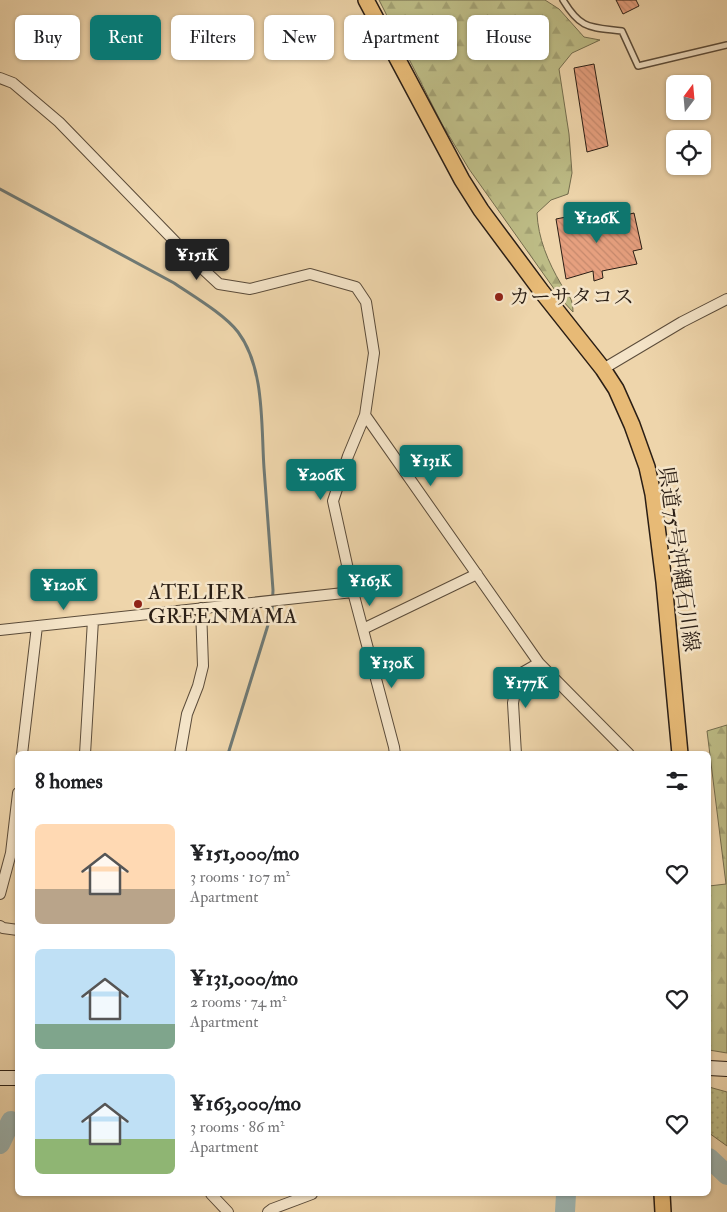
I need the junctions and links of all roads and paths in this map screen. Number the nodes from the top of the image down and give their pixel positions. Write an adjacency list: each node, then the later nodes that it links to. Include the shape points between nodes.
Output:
1 (366, 0): 6 (main road, 県道75号沖縄石川線, via 481,210)
2 (563, 0): 3 (lane, via 572,16 586,26 622,31 638,66)
3 (727, 45)
4 (0, 78): 7 (street, via 13,83 59,122 219,284 250,289 310,274 356,287 366,302 374,353)
5 (727, 299): 6 (street)
6 (603, 370): 22 (main road, 県道75号沖縄石川線, via 616,389 632,426 653,494)
7 (366, 415): 8 (street); 9 (street, via 333,501)
8 (477, 574): 13 (street); 15 (street)
9 (353, 592): 10 (street); 13 (street)
10 (201, 608): 11 (street); 18 (street, via 203,666 187,714)
11 (94, 620): 12 (street); 17 (street)
12 (37, 626): 14 (street); 16 (street)
13 (363, 629): 19 (street)
14 (0, 630)
15 (539, 663): 20 (street, via 518,676 513,703); 21 (street)
16 (22, 751)
17 (85, 751)
18 (181, 751)
19 (395, 751)
20 (516, 751)
21 (626, 751)
22 (680, 751)
23 (15, 838): 24 (street)
24 (14, 853): 25 (street)
25 (0, 894)
26 (0, 926): 27 (street)
27 (15, 930)
28 (711, 1068): 29 (main road)
29 (727, 1069)
30 (0, 1078): 31 (main road)
31 (15, 1078)
32 (213, 1196): 35 (street)
33 (307, 1196): 36 (street)
34 (662, 1196): 37 (main road)
35 (228, 1212)
36 (268, 1212)
37 (662, 1212)

